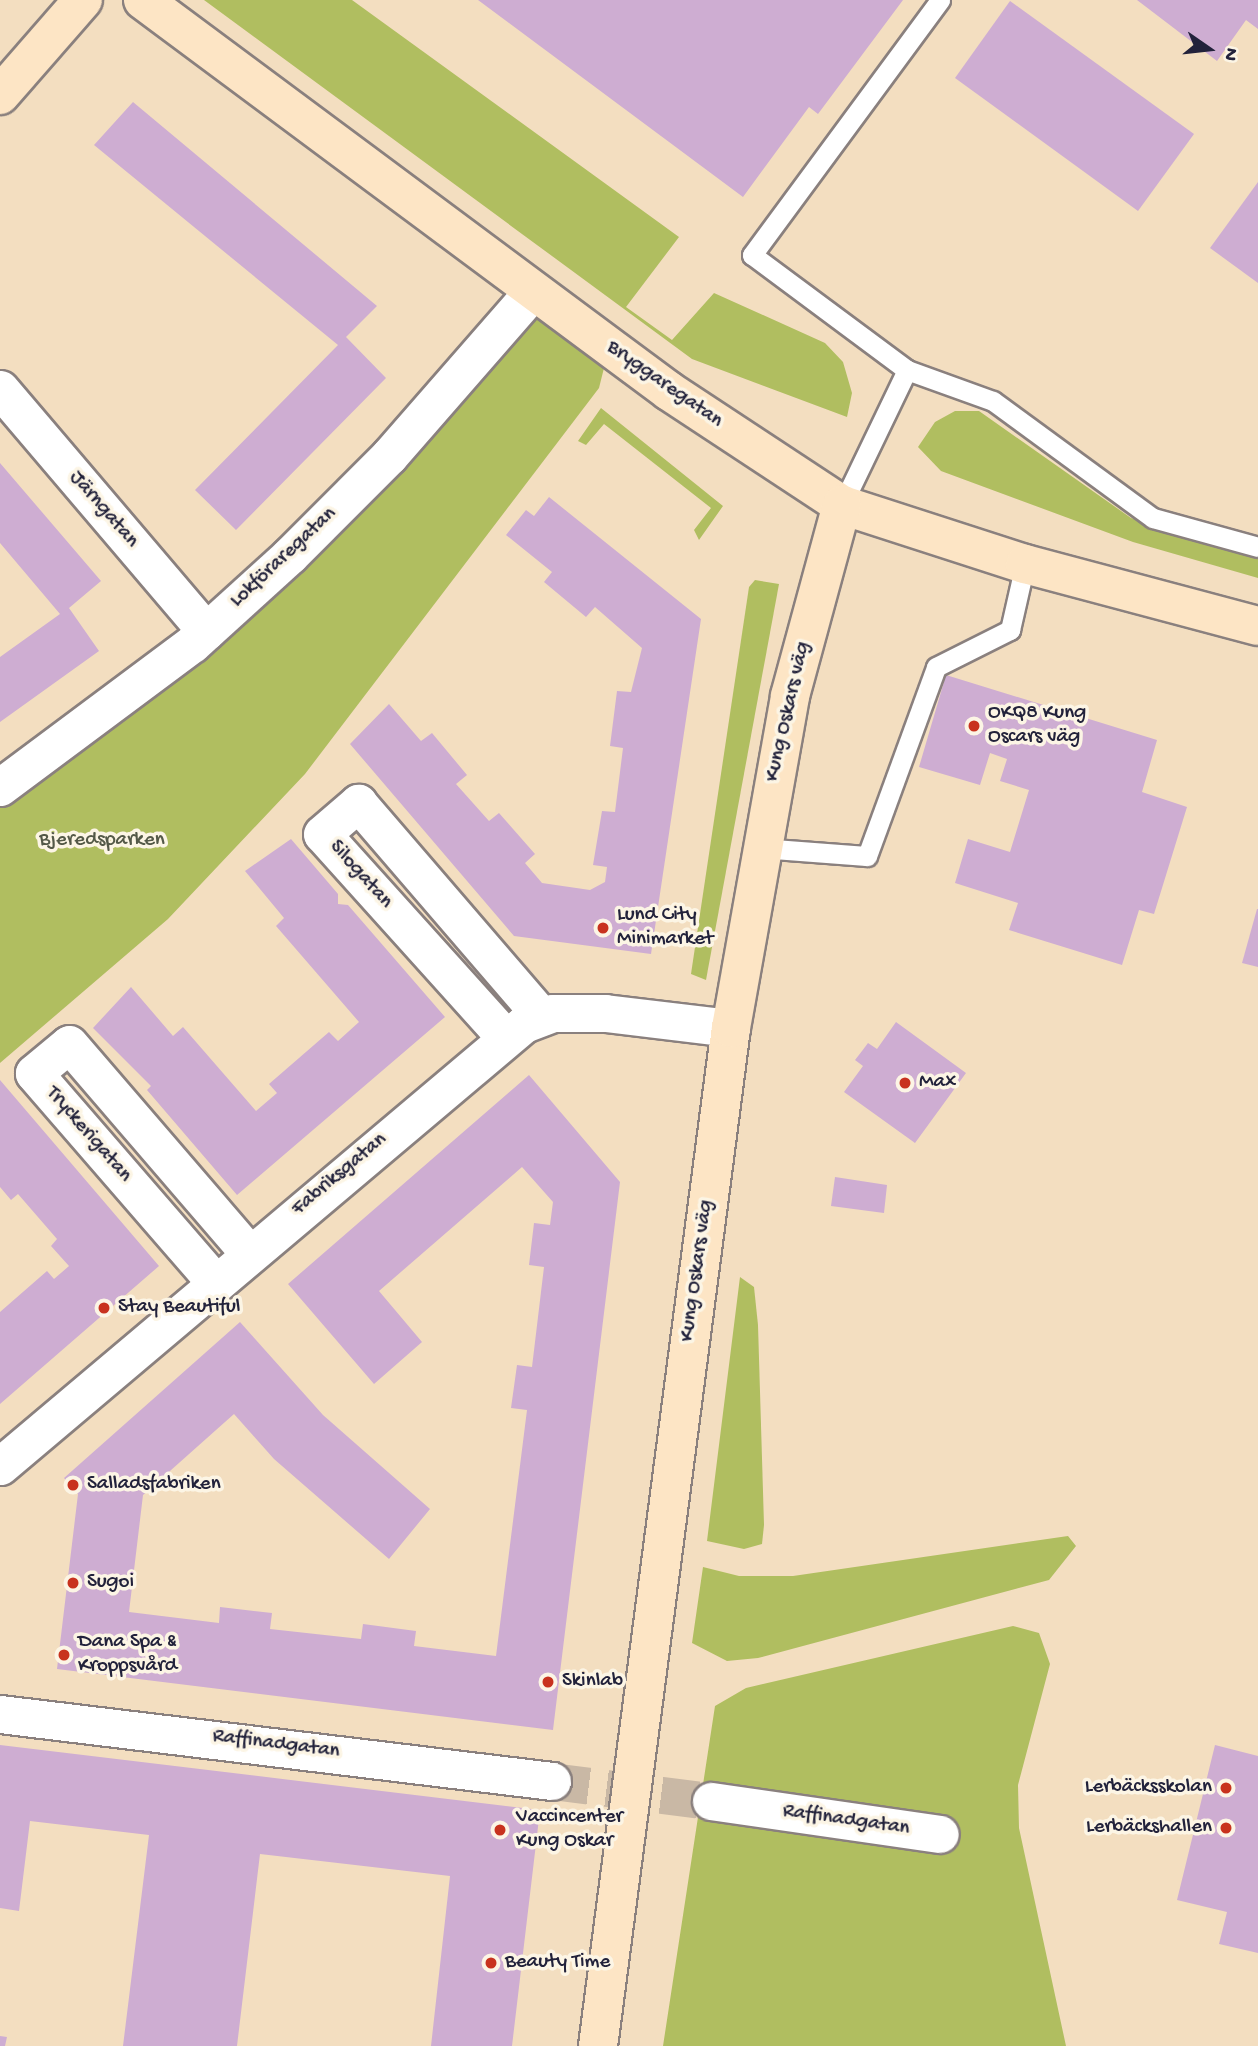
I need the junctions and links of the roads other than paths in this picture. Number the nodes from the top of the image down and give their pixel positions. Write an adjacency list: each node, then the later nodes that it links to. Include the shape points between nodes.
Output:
1 (83, 0): 4 (main road)
2 (144, 0): 5 (main road, Bryggaregatan)
3 (940, 0): 6 (lane, via 752,255)
4 (0, 95)
5 (533, 291): 8 (main road, Bryggaregatan, via 669,391); 12 (street, Lokföraregatan, via 389,456)
6 (908, 370): 8 (lane); 9 (lane, via 993,401 1153,518)
7 (0, 389): 12 (street, Järngatan)
8 (842, 505): 10 (main road, Bryggaregatan); 14 (main road, Kung Oskars väg, via 790,696)
9 (1258, 547)
10 (1025, 564): 11 (main road, Bryggaregatan); 14 (lane, via 1010,630 936,667 867,856)
11 (1258, 626)
12 (206, 631): 13 (street, Lokföraregatan)
13 (0, 787)
14 (760, 848): 16 (main road, Kung Oskars väg)
15 (542, 1017): 16 (street, Fabriksgatan, via 605,1013); 17 (street, Fabriksgatan); 17 (street, Silogatan, via 358,803 322,834)
16 (731, 1028): 25 (main road, Kung Oskars väg)
17 (505, 1037): 18 (street, Fabriksgatan)
18 (248, 1252): 19 (street, Fabriksgatan); 19 (street, Tryckerigatan, via 69,1044 33,1073)
19 (214, 1281): 20 (street, Fabriksgatan)
20 (0, 1465)
21 (0, 1714): 22 (street, Raffinadgatan)
22 (552, 1781)
23 (711, 1801): 24 (street, Raffinadgatan)
24 (940, 1834)
25 (598, 2046)

